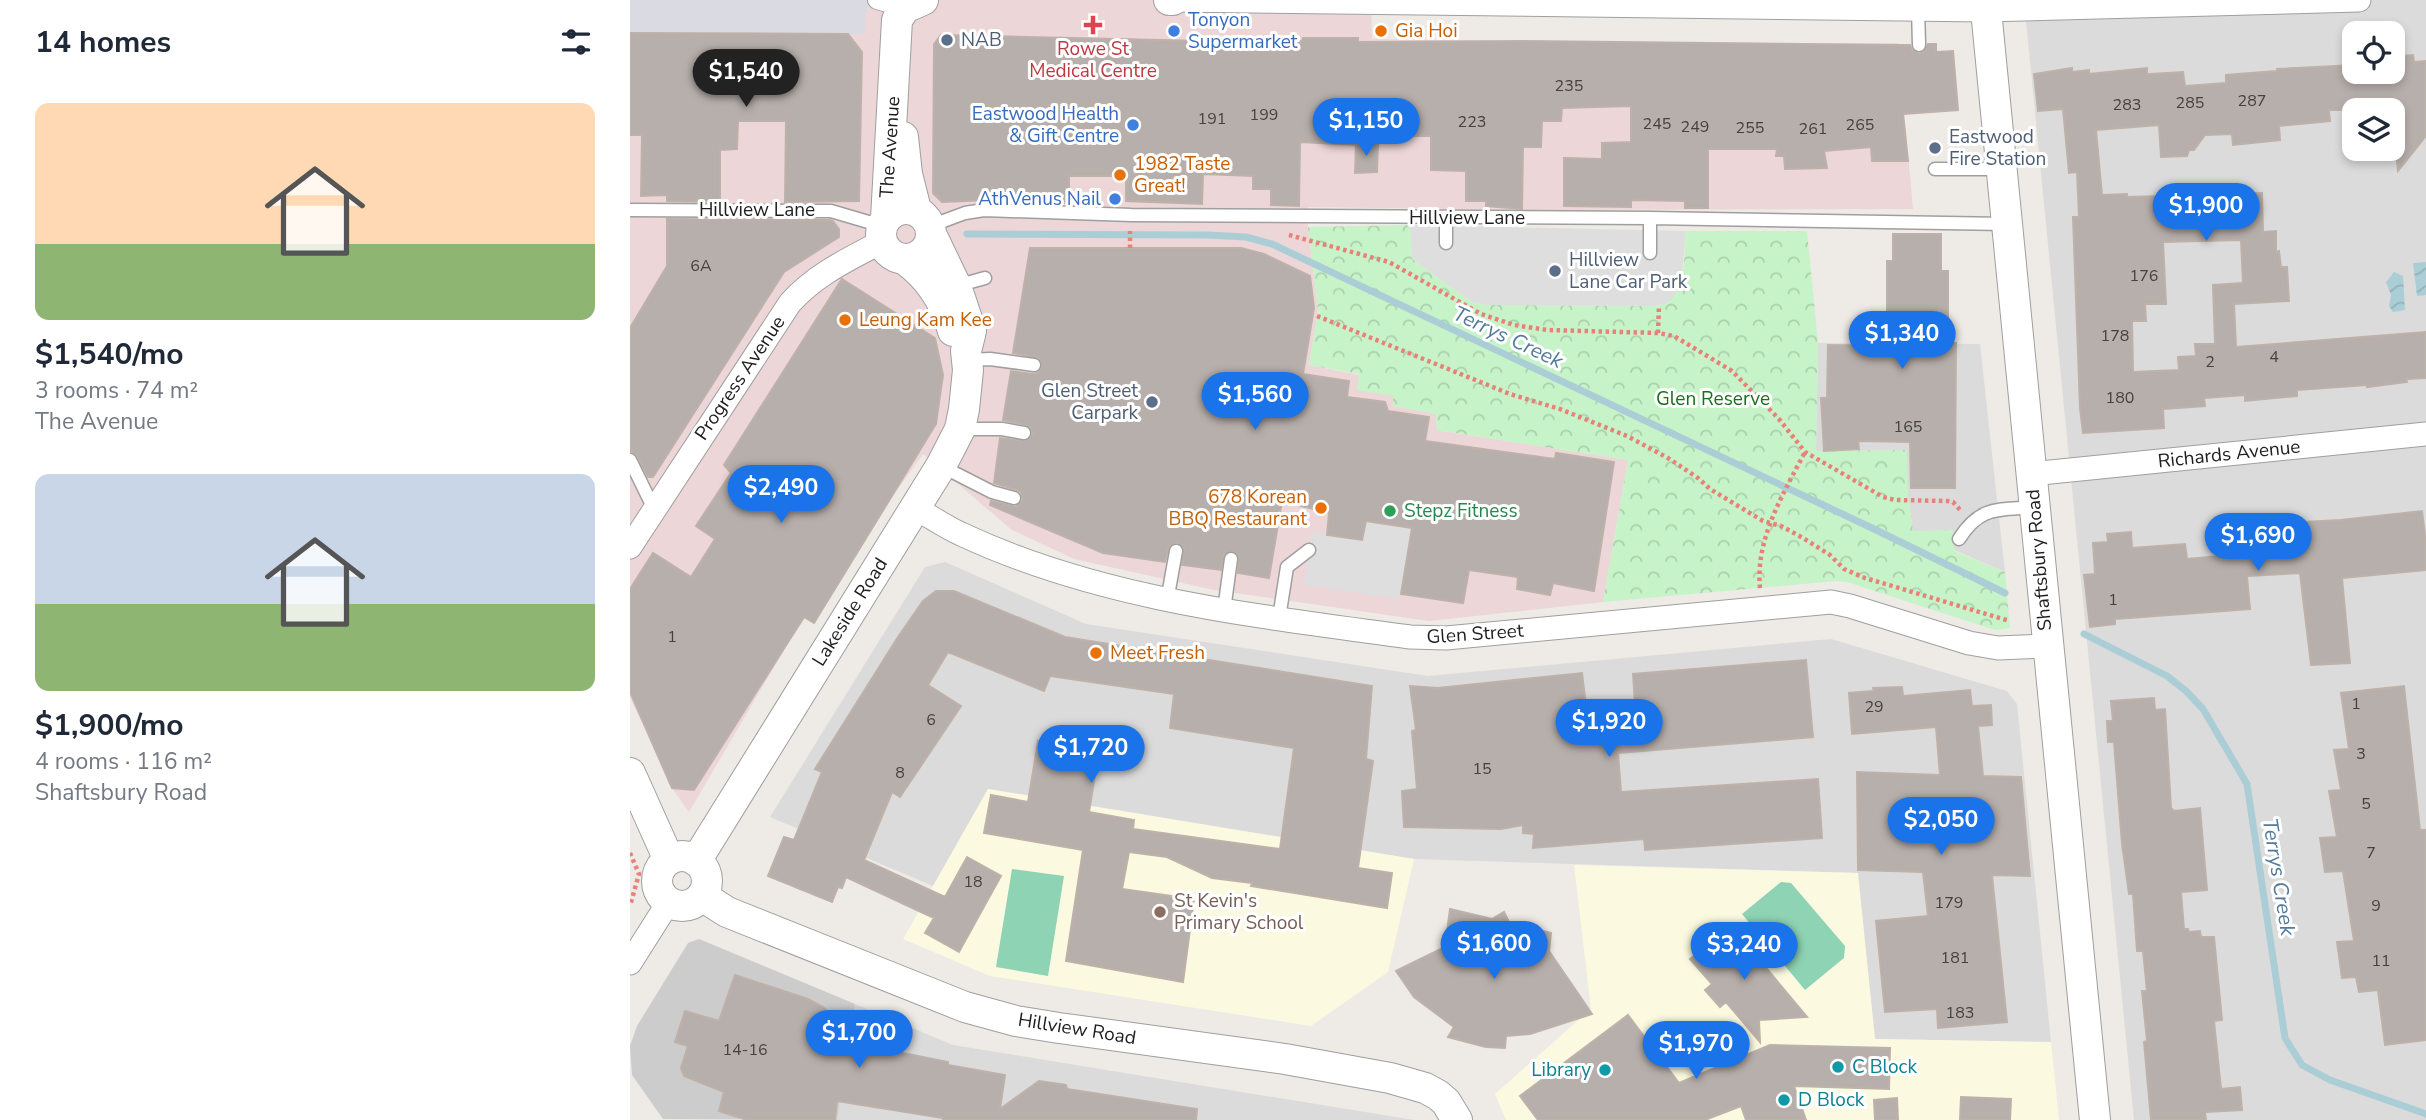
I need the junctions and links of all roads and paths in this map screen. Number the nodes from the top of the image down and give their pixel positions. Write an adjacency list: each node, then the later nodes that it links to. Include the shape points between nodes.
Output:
1 (1172, 0): 5 (street)
2 (2359, 0): 4 (street)
3 (902, 3): 7 (street, The Avenue)
4 (1985, 5): 5 (street); 9 (street, Shaftsbury Road)
5 (1918, 8): 6 (lane)
6 (1919, 45)
7 (895, 74): 14 (street, The Avenue, via 907,174); 16 (street, The Avenue)
8 (1935, 169): 9 (lane)
9 (2000, 169): 15 (street, Shaftsbury Road)
10 (630, 210): 16 (lane, Hillview Lane, via 831,211)
11 (1264, 217): 12 (lane, Hillview Lane); 14 (lane, Hillview Lane, via 984,210); 23 (path, via 1270,226 1291,236 1388,262 1482,314 1514,325)
12 (1446, 218): 13 (lane, Hillview Lane); 17 (lane)
13 (1650, 218): 15 (lane, Hillview Lane); 18 (lane)
14 (926, 224): 16 (street, via 901,209); 16 (street, via 925,251 919,256); 20 (street, Lakeside Road)
15 (2006, 224): 32 (street, Shaftsbury Road)
16 (889, 236): 24 (street, via 930,283); 36 (street, Progress Avenue, via 819,275 790,303)
17 (1446, 243)
18 (1650, 253)
19 (985, 278): 20 (lane)
20 (956, 286): 24 (street, Lakeside Road, via 971,331)
21 (1659, 305): 23 (path)
22 (1317, 316): 38 (path, via 1627,436)
23 (1658, 333): 29 (path, via 1674,337 1732,371)
24 (967, 356): 25 (lane); 26 (street, Lakeside Road)
25 (1034, 365)
26 (960, 429): 27 (lane); 31 (street, Lakeside Road)
27 (1024, 433)
28 (2426, 434): 32 (street, Richards Avenue)
29 (1805, 452): 37 (path, via 1883,497 1953,502); 38 (path)
30 (630, 460): 36 (lane)
31 (941, 466): 33 (lane); 35 (street, Lakeside Road)
32 (2031, 474): 34 (street, Shaftsbury Road)
33 (1014, 498)
34 (2034, 507): 37 (lane, via 1982,514); 49 (street, Shaftsbury Road)
35 (915, 508): 44 (street, Glen Street, via 961,534 1034,563); 52 (street, Lakeside Road)
36 (654, 509): 40 (street, Progress Avenue)
37 (1970, 522): 39 (lane)
38 (1770, 524): 45 (path, via 1758,569); 48 (path, via 1803,538 1844,569 1866,578)
39 (1959, 539)
40 (630, 547)
41 (1309, 550): 47 (lane, via 1287,566)
42 (1176, 551): 44 (lane)
43 (1231, 559): 46 (lane)
44 (1167, 601): 46 (street, Glen Street)
45 (1762, 608): 47 (street, Glen Street, via 1446,638); 49 (street, Glen Street, via 1831,603 1969,643 1998,648)
46 (1224, 610): 47 (street, Glen Street)
47 (1279, 618)
48 (2010, 621)
49 (2047, 646): 58 (street, Shaftsbury Road)
50 (630, 773): 52 (street)
51 (630, 853): 55 (path, via 639,874)
52 (682, 860): 53 (street, via 706,873); 54 (street, via 659,870 657,885)
53 (702, 896): 54 (street, via 690,905); 57 (street, Hillview Road, via 727,912 965,1007 1016,1021 1390,1078 1438,1096)
54 (668, 902): 56 (street)
55 (630, 905)
56 (630, 963)
57 (1457, 1120)
58 (2095, 1120)

